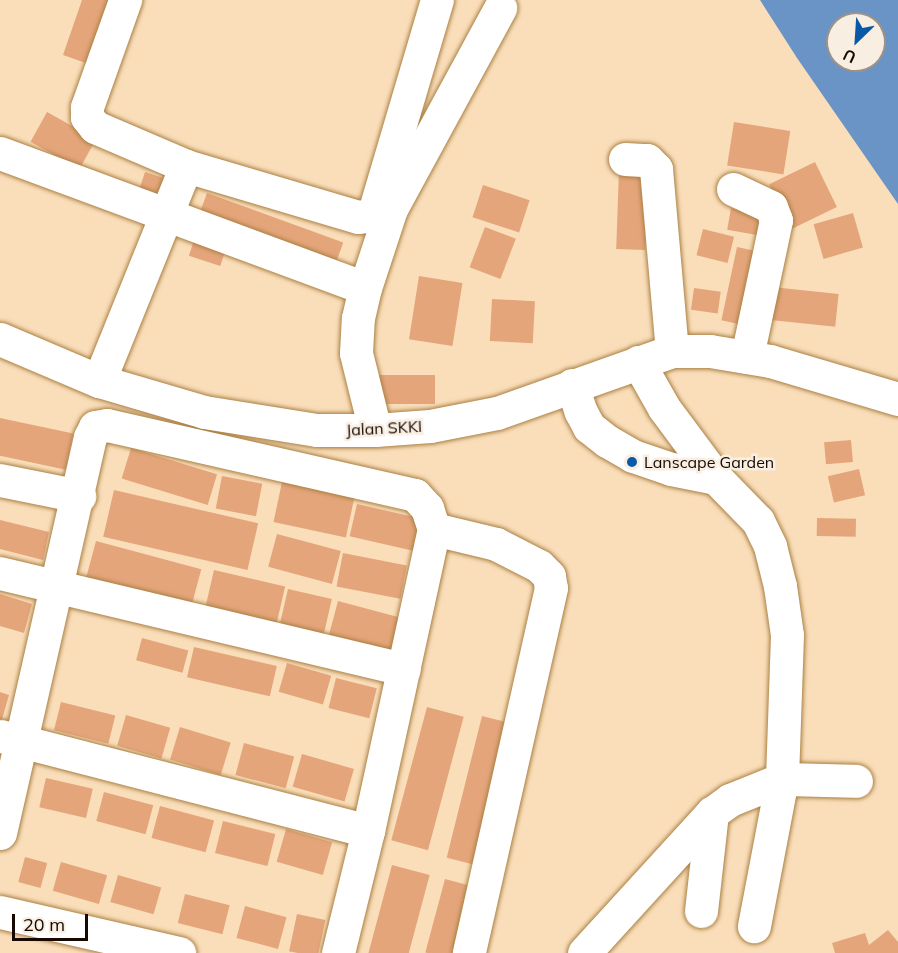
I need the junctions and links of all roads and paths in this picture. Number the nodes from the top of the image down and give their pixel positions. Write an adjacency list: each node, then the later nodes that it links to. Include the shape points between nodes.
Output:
1 (125, 0): 6 (street, via 87,107 87,117 95,128)
2 (437, 0): 6 (street, via 375,209 368,216 358,217)
3 (500, 8): 9 (street, via 391,209)
4 (0, 153): 8 (street)
5 (625, 159): 11 (street, via 647,160 656,169)
6 (186, 166): 8 (street)
7 (733, 189): 12 (street, via 771,207 776,220)
8 (167, 217): 9 (street); 14 (street)
9 (365, 288): 17 (street, via 356,354)
10 (0, 339): 14 (street, Jalan SKKI)
11 (672, 351): 12 (street, Jalan SKKI, via 710,351); 13 (street, Jalan SKKI)
12 (758, 359): 16 (street, Jalan SKKI)
13 (638, 362): 15 (street, Jalan SKKI); 18 (street, via 664,408)
14 (99, 381): 17 (street, Jalan SKKI, via 204,412 262,423 317,430)
15 (572, 385): 17 (street, Jalan SKKI, via 497,413 430,426); 18 (street, via 589,427 607,441 671,470)
16 (898, 399)
17 (375, 430)
18 (716, 478): 26 (street, via 758,521 770,546 780,586 787,634)
19 (0, 480): 20 (street)
20 (79, 496): 21 (street, via 90,437 95,427 107,425 415,495 427,508); 23 (street)
21 (435, 529): 24 (street); 36 (street, via 496,544 539,566 549,576 551,588)
22 (0, 573): 23 (street)
23 (57, 588): 24 (street); 25 (street)
24 (404, 669): 29 (street)
25 (11, 738): 29 (street); 30 (street)
26 (782, 779): 27 (street); 28 (street, via 730,800); 33 (street)
27 (856, 781)
28 (712, 813): 31 (street); 37 (street)
29 (368, 831): 35 (street)
30 (0, 832)
31 (701, 911)
32 (0, 912): 34 (street)
33 (754, 926)
34 (179, 953)
35 (338, 953)
36 (469, 953)
37 (584, 953)

